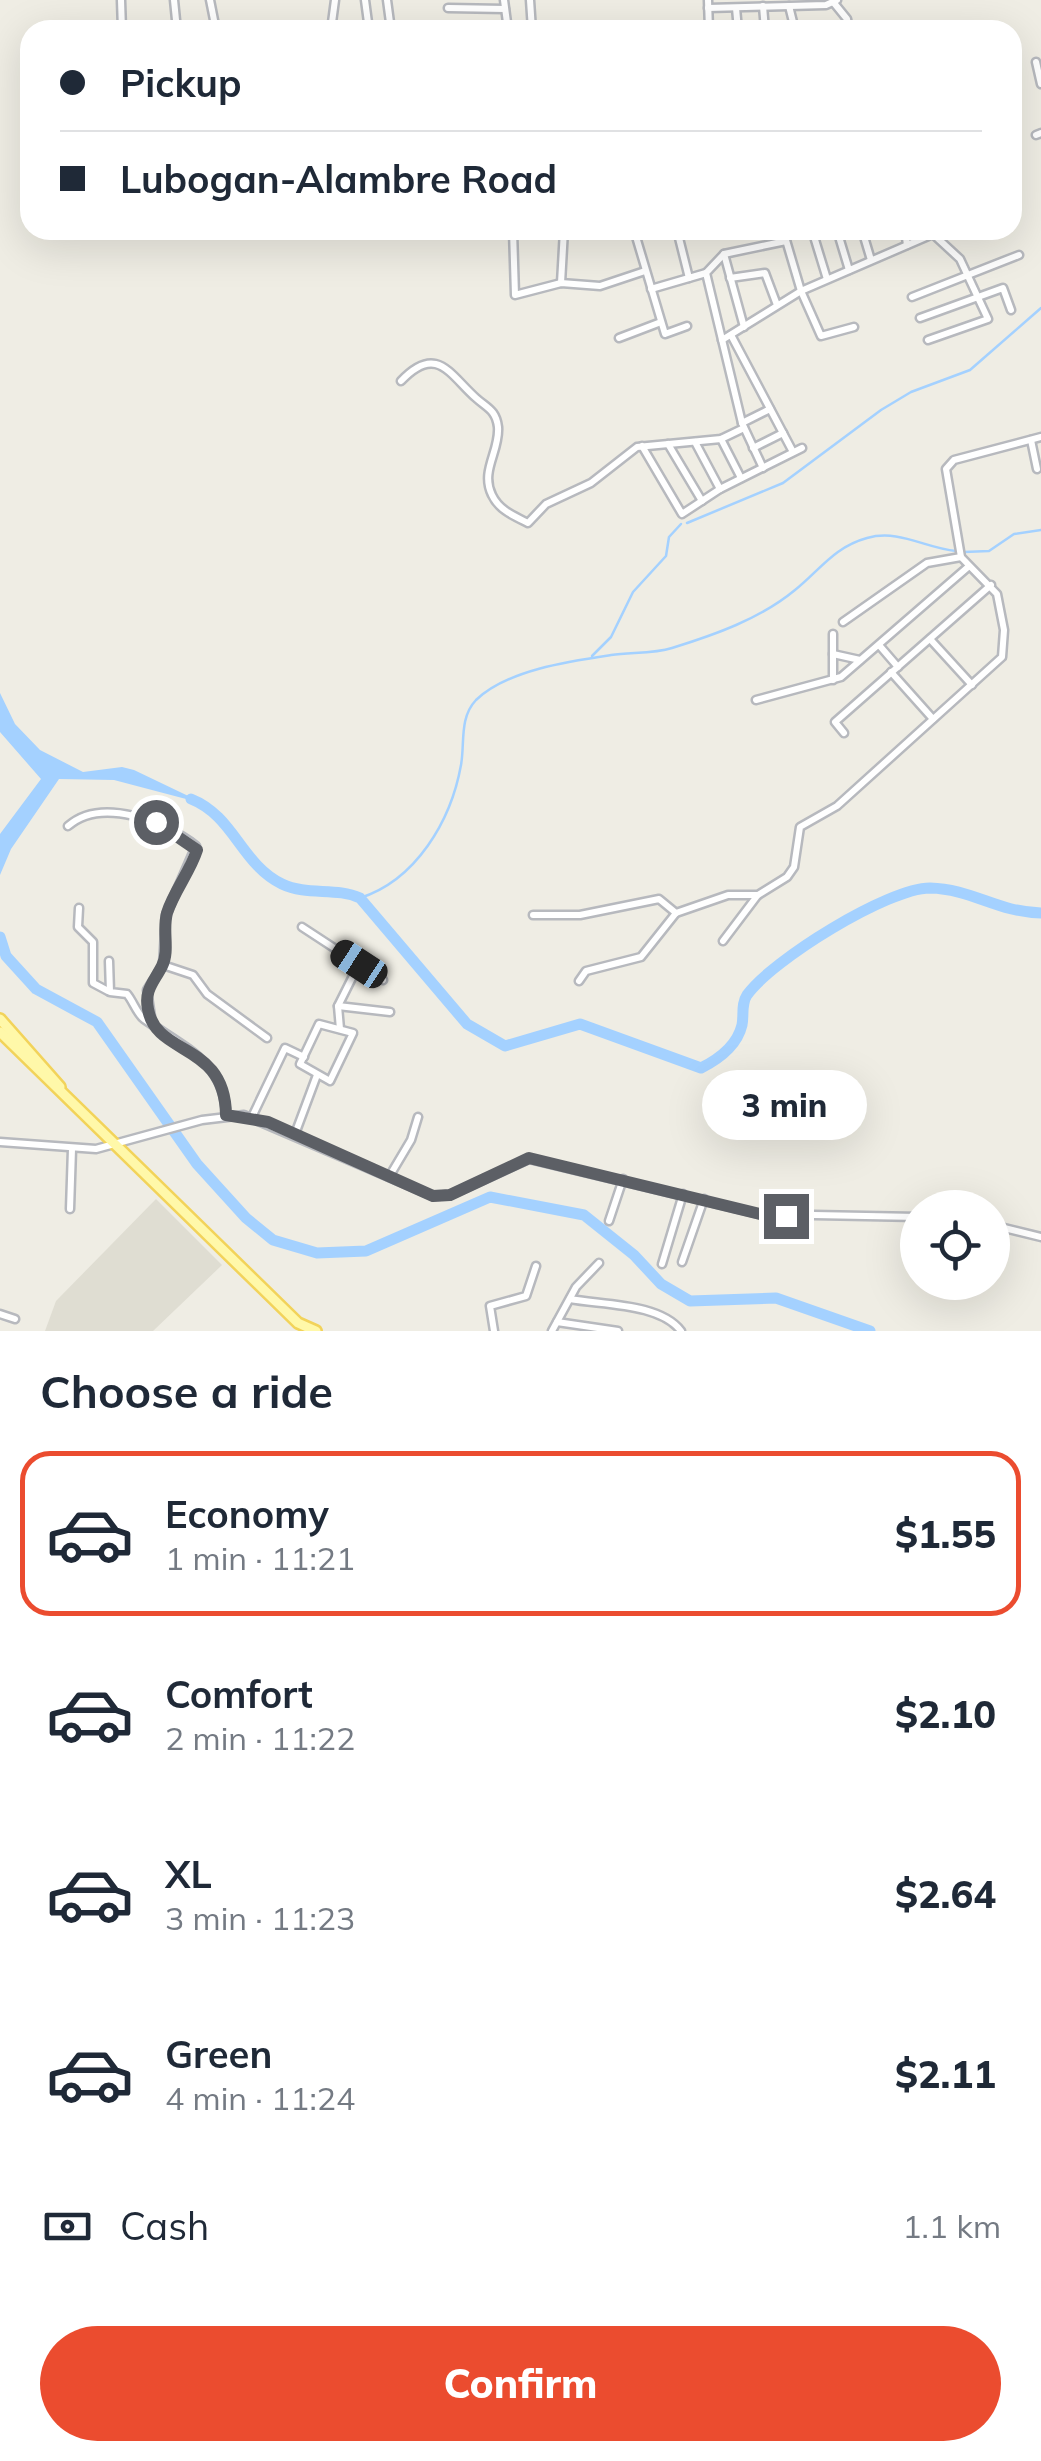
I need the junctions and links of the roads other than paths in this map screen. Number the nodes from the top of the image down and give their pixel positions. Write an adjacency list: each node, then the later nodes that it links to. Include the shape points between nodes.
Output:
1 (835, 2): 5 (street)
2 (708, 4): 7 (street)
3 (504, 5): 6 (street)
4 (763, 6): 5 (street); 7 (street); 9 (street)
5 (789, 6): 10 (street)
6 (448, 8)
7 (736, 8): 8 (street)
8 (737, 20)
9 (764, 20)
10 (792, 20)
11 (1036, 62): 12 (street)
12 (1041, 84)
13 (513, 240): 35 (street, via 515,295)
14 (563, 240): 35 (street)
15 (637, 240): 29 (street)
16 (679, 240): 32 (street)
17 (815, 240): 34 (street)
18 (841, 240): 28 (street)
19 (865, 240): 27 (street)
20 (906, 240): 24 (street)
21 (921, 240): 24 (street)
22 (942, 240): 31 (street)
23 (786, 241): 25 (street); 37 (street)
24 (907, 246): 27 (street)
25 (724, 254): 30 (street); 33 (street)
26 (1018, 255): 31 (street)
27 (871, 260): 28 (street)
28 (849, 270): 34 (street)
29 (645, 271): 35 (street, via 592,287); 36 (street)
30 (706, 273): 32 (street); 49 (street)
31 (967, 275): 38 (street); 39 (street)
32 (688, 278): 36 (street)
33 (730, 278): 40 (street, via 765,273); 45 (street)
34 (827, 279): 37 (street)
35 (560, 283)
36 (650, 289): 43 (street)
37 (801, 291): 40 (street); 46 (street, via 821,336)
38 (912, 297)
39 (977, 297): 41 (street, via 1002,288); 42 (street); 50 (street, via 988,319)
40 (778, 305): 45 (street)
41 (1011, 310)
42 (920, 318)
43 (661, 322): 44 (street, via 664,334); 48 (street)
44 (687, 326)
45 (744, 326): 47 (street)
46 (854, 326)
47 (731, 335): 49 (street); 52 (street)
48 (619, 338)
49 (722, 340): 53 (street)
50 (928, 340)
51 (401, 381): 60 (street, via 418,366 438,365 491,408 498,434 490,493 504,511 528,523 546,504 591,483)
52 (770, 410): 53 (street); 54 (street)
53 (743, 425): 56 (street); 61 (street)
54 (783, 433): 61 (street); 63 (street)
55 (1041, 437): 57 (street)
56 (721, 439): 58 (street); 66 (street)
57 (1030, 440): 65 (street); 69 (street, via 948,465)
58 (694, 442): 59 (street); 67 (street)
59 (668, 444): 60 (street); 68 (street)
60 (642, 446): 68 (street, via 680,513)
61 (754, 448): 64 (street)
62 (802, 448): 63 (street)
63 (793, 452): 64 (street)
64 (763, 468): 66 (street)
65 (1038, 469)
66 (742, 478): 67 (street)
67 (720, 489): 68 (street)
68 (702, 500)
69 (961, 557): 70 (street); 72 (street, via 922,566)
70 (968, 567): 71 (street); 75 (street)
71 (991, 585): 74 (street); 80 (street, via 1004,650)
72 (842, 622)
73 (832, 634): 76 (street)
74 (930, 639): 78 (street); 80 (street)
75 (879, 644): 77 (street); 78 (street)
76 (832, 654): 77 (street); 79 (street)
77 (861, 660): 79 (street)
78 (895, 669): 82 (street); 83 (street, via 835,722)
79 (833, 680): 81 (street)
80 (972, 685): 82 (street)
81 (756, 700)
82 (933, 719): 85 (street, via 837,806 804,822 792,873)
83 (844, 733)
84 (68, 826): 93 (street, via 85,814 112,813 156,822 196,846 166,915)
85 (758, 895): 87 (street, via 728,895); 90 (street)
86 (79, 908): 96 (street, via 78,928 93,942 93,983)
87 (676, 912): 88 (street, via 659,899 580,914); 95 (street, via 646,954 586,970)
88 (532, 915)
89 (302, 927): 92 (street)
90 (723, 941)
91 (109, 961): 96 (street)
92 (359, 964): 94 (street); 97 (street)
93 (163, 965): 100 (street, via 148,990); 103 (street, via 193,975 207,994)
94 (383, 980)
95 (580, 981)
96 (110, 992): 100 (street, via 128,995)
97 (338, 1006): 98 (street); 101 (street)
98 (390, 1012)
99 (0, 1019): 106 (main road)
100 (152, 1022): 107 (street, via 218,1076)
101 (340, 1029): 104 (street, via 319,1024); 105 (street, via 354,1032 338,1068 330,1082)
102 (0, 1032): 106 (main road)
103 (267, 1038)
104 (304, 1056): 105 (street, via 300,1064); 108 (street, via 284,1048)
105 (316, 1075): 110 (street)
106 (60, 1087): 112 (main road)
107 (226, 1115): 108 (street); 112 (street)
108 (252, 1117): 110 (street)
109 (418, 1117): 114 (street)
110 (295, 1134): 114 (street)
111 (0, 1142): 113 (street)
112 (118, 1144): 113 (street); 131 (main road)
113 (72, 1149): 118 (street)
114 (389, 1177): 115 (street, via 442,1196 529,1158)
115 (623, 1179): 116 (street); 120 (street)
116 (683, 1194): 117 (street); 125 (street)
117 (704, 1199): 119 (street, via 771,1216); 123 (street)
118 (70, 1209)
119 (900, 1217)
120 (609, 1220)
121 (1010, 1229): 122 (street)
122 (1041, 1237)
123 (682, 1262)
124 (599, 1263): 127 (street)
125 (662, 1264)
126 (536, 1266): 133 (street, via 526,1296 490,1306)
127 (570, 1299): 130 (street); 136 (street, via 641,1310)
128 (0, 1314): 129 (street)
129 (16, 1319)
130 (557, 1322): 134 (street); 135 (street)
131 (298, 1327): 132 (main road)
132 (316, 1331)
133 (494, 1331)
134 (552, 1331)
135 (618, 1331)
136 (681, 1331)

